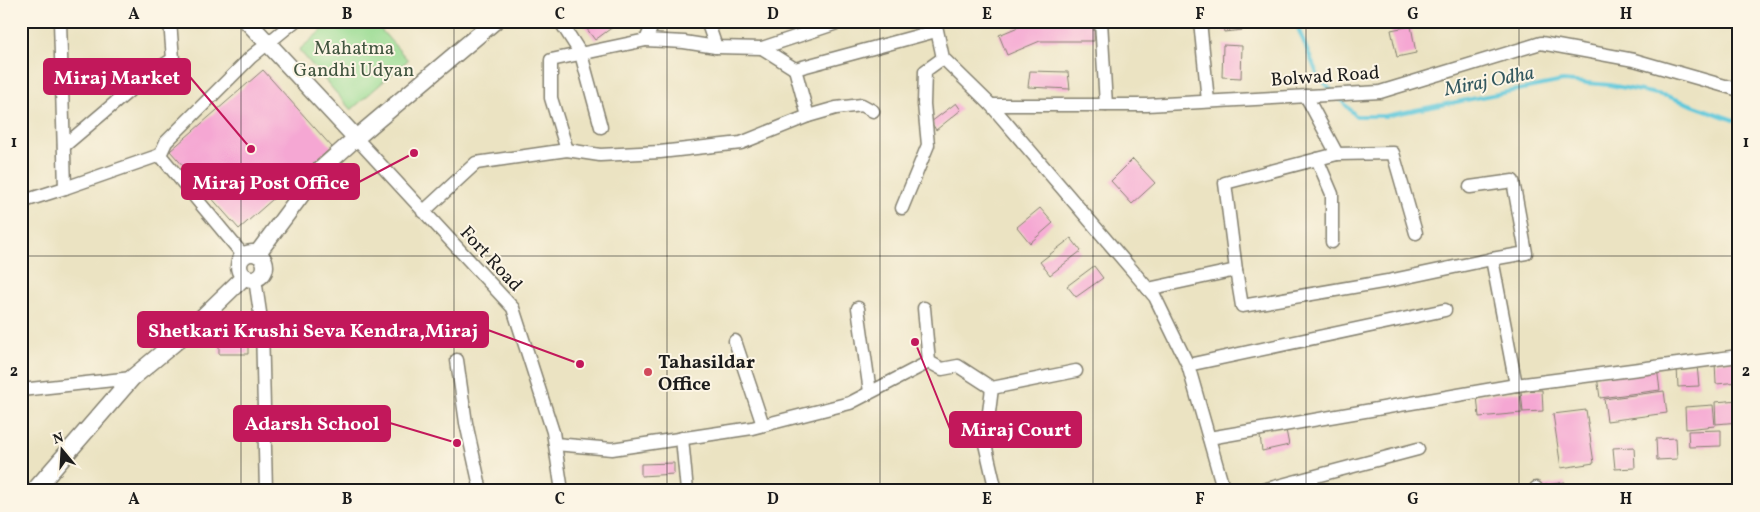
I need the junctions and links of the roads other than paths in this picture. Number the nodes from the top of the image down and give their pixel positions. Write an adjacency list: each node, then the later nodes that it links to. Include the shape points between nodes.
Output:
1 (60, 21): 29 (street)
2 (170, 21): 29 (street, via 174,58 148,75)
3 (247, 21): 14 (main road)
4 (295, 21): 14 (street)
5 (495, 21): 28 (main road)
6 (560, 21): 17 (street)
7 (654, 21): 13 (street)
8 (707, 21): 15 (street)
9 (843, 21): 16 (street)
10 (1101, 21): 24 (street)
11 (1200, 21): 22 (street)
12 (935, 26): 18 (street); 19 (street)
13 (646, 40): 15 (street); 17 (street)
14 (267, 42): 28 (main road); 32 (street, via 166,142)
15 (716, 47): 16 (street)
16 (762, 48): 19 (street)
17 (582, 54): 27 (street); 30 (street, via 552,60 551,98)
18 (943, 58): 23 (street); 37 (street, via 925,71 928,145)
19 (795, 69): 26 (street)
20 (1739, 90): 21 (street, Bolwad Road, via 1634,60 1541,42 1380,92)
21 (1306, 96): 22 (street, Bolwad Road); 31 (street)
22 (1208, 102): 24 (street, Bolwad Road)
23 (991, 105): 24 (street, Bolwad Road); 45 (street)
24 (1106, 105)
25 (873, 111): 26 (street, via 862,105)
26 (808, 116): 30 (street, via 741,142 660,152 600,155)
27 (601, 127)
28 (356, 138): 38 (street, Fort Road); 41 (main road, via 319,171)
29 (64, 146): 35 (street)
30 (567, 150): 38 (street, via 476,163)
31 (1337, 154): 33 (street); 39 (street, via 1393,153)
32 (160, 155): 35 (street); 41 (street)
33 (1317, 159): 40 (street, via 1332,194); 43 (street, via 1226,183)
34 (1470, 187): 42 (street, via 1514,181 1526,253)
35 (65, 188): 36 (street)
36 (21, 202)
37 (902, 208)
38 (423, 212): 63 (street, Fort Road, via 513,308)
39 (1416, 232)
40 (1332, 242)
41 (250, 254): 44 (main road, via 238,266); 44 (main road, via 263,259 265,267 262,274)
42 (1492, 259): 43 (street, via 1388,282 1242,306); 56 (street)
43 (1236, 270): 45 (street)
44 (250, 278): 55 (main road); 66 (street, via 262,326)
45 (1148, 289): 53 (street)
46 (858, 308): 59 (street)
47 (924, 308): 52 (street)
48 (1445, 310): 53 (street)
49 (735, 340): 60 (street)
50 (1739, 356): 56 (street)
51 (457, 360): 67 (street, via 466,423)
52 (929, 362): 57 (street, via 942,369 958,366); 59 (street)
53 (1188, 365): 62 (street)
54 (1076, 371): 57 (street)
55 (132, 378): 58 (street); 65 (main road)
56 (1516, 385): 62 (street)
57 (992, 388): 70 (street, via 985,444)
58 (21, 390)
59 (870, 392): 60 (street, via 850,404)
60 (763, 426): 61 (street)
61 (682, 438): 63 (street, via 612,449); 69 (street)
62 (1209, 438): 71 (street)
63 (555, 444): 68 (street, Fort Road)
64 (1418, 449): 72 (street)
65 (34, 491)
66 (266, 491)
67 (481, 491)
68 (562, 491)
69 (687, 491)
70 (996, 491)
71 (1224, 491)
72 (1259, 491)

